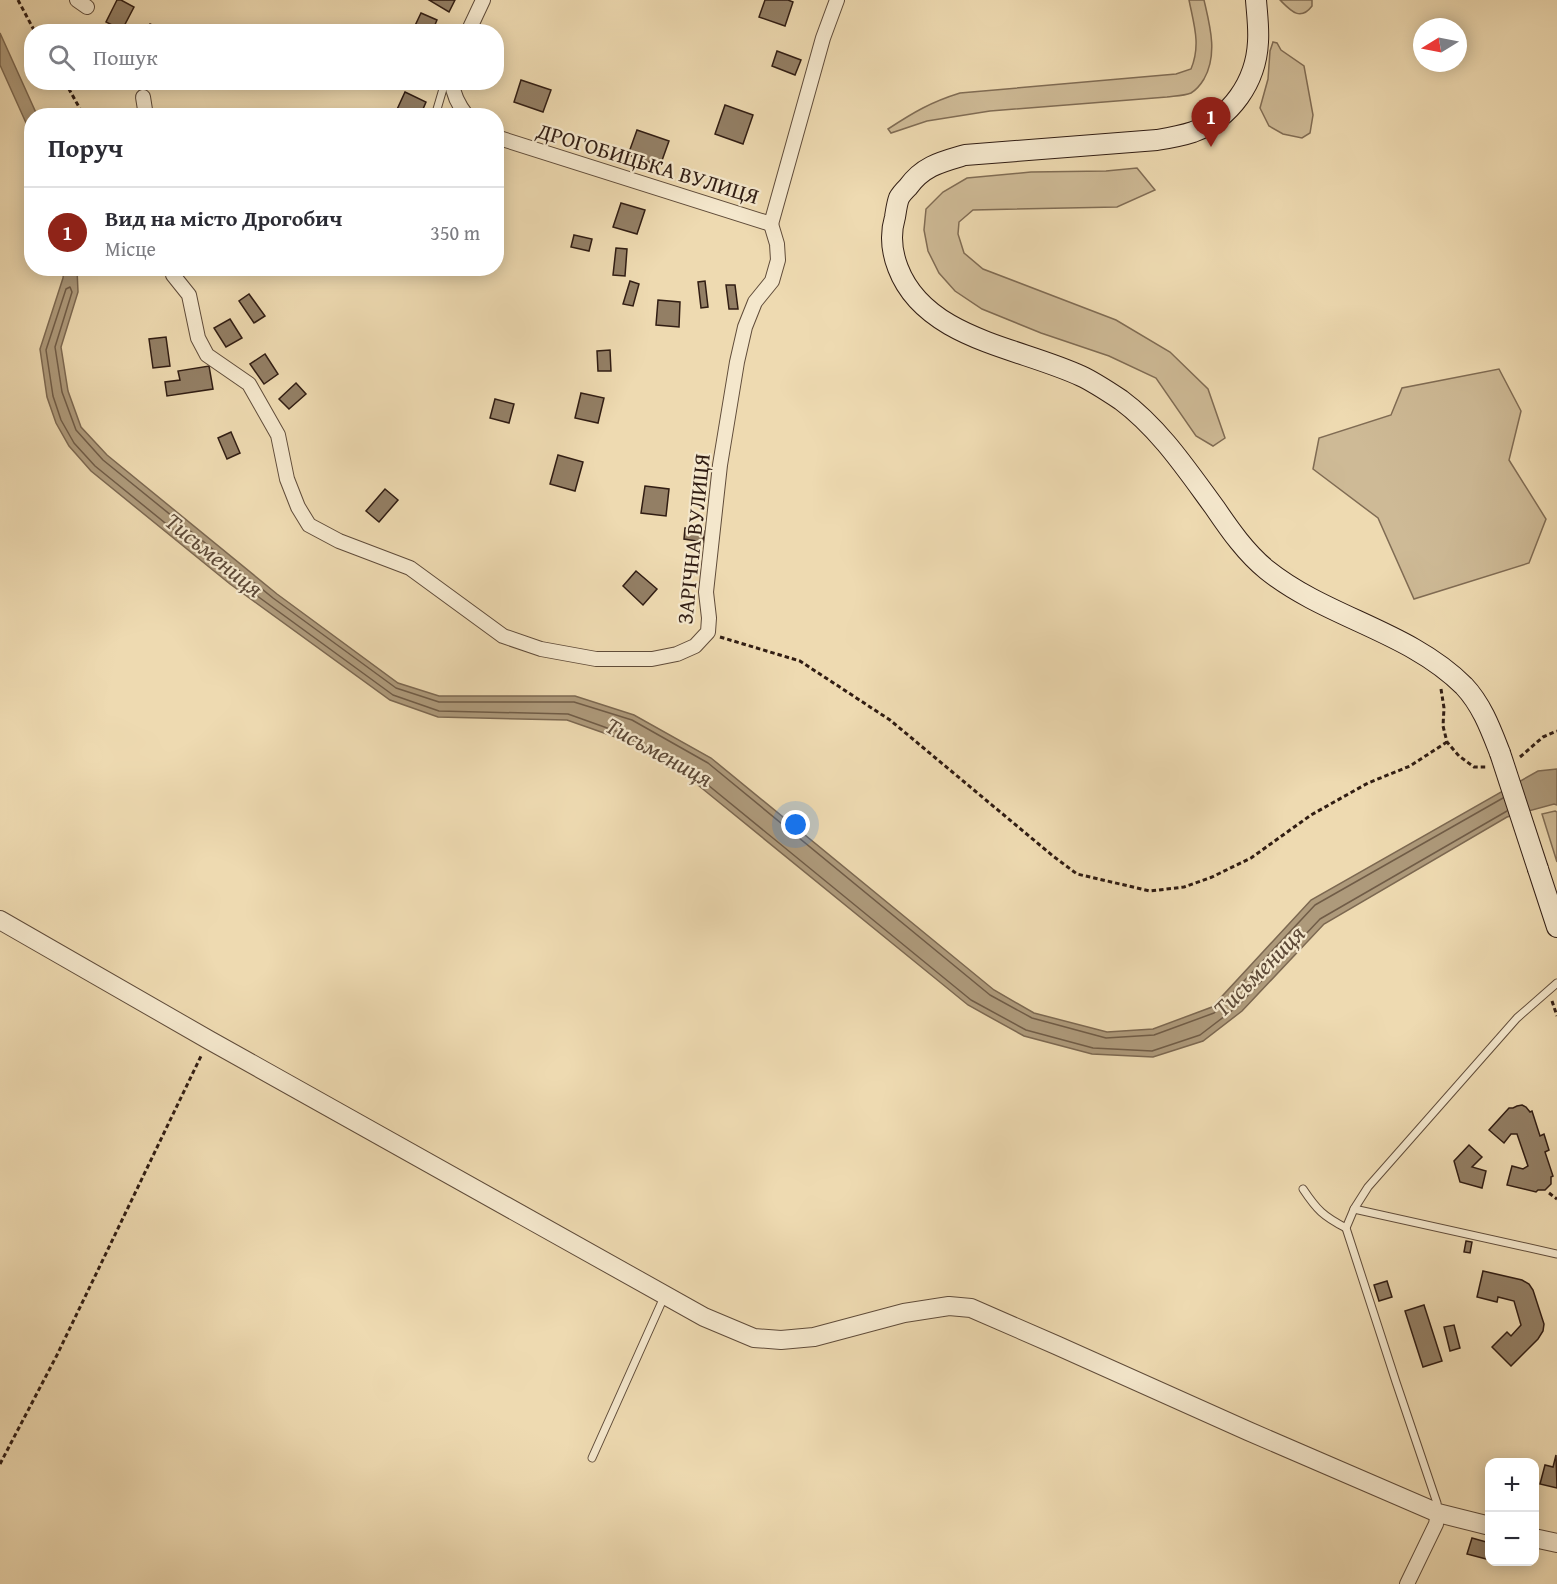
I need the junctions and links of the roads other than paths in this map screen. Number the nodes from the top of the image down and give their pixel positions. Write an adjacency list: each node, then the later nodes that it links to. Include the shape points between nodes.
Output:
1 (483, 0): 4 (street)
2 (837, 0): 12 (street, ДРОГОБИЦЬКА ВУЛИЦЯ)
3 (1256, 0): 15 (main road, bridge, via 1255,66 1246,87 1224,114 1181,136 964,155 935,163 915,177 899,198 891,232 893,257 903,282 934,315 960,331 1081,376 1144,419 1175,453 1236,538 1267,570 1319,602 1417,651 1465,688 1486,718 1500,753)
4 (472, 24)
5 (443, 90): 9 (lane)
6 (453, 90): 10 (street)
7 (143, 97): 8 (street)
8 (145, 108)
9 (438, 108)
10 (460, 108)
11 (504, 140): 12 (street, ДРОГОБИЦЬКА ВУЛИЦЯ)
12 (771, 224): 13 (street, ЗАРІЧНА ВУЛИЦЯ, via 778,260 772,281 755,302 745,327 720,465 706,592 708,632 694,646 652,659 596,659 541,649 503,636 410,568 309,525 287,479 279,435 249,384 207,355 198,338 189,294)
13 (174, 276)
14 (0, 920): 21 (street)
15 (1557, 927)
16 (1557, 983): 18 (lane, via 1509,1027 1368,1187)
17 (1303, 1189): 19 (lane, via 1328,1219)
18 (1354, 1209): 19 (lane); 20 (lane)
19 (1346, 1228): 23 (lane)
20 (1557, 1254)
21 (664, 1295): 22 (lane); 23 (street, via 754,1338 781,1340 814,1337 904,1312 949,1306 970,1308)
22 (592, 1458)
23 (1438, 1513): 24 (street); 27 (street)
24 (1485, 1525)
25 (1539, 1539): 26 (street)
26 (1557, 1544)
27 (1407, 1584)

